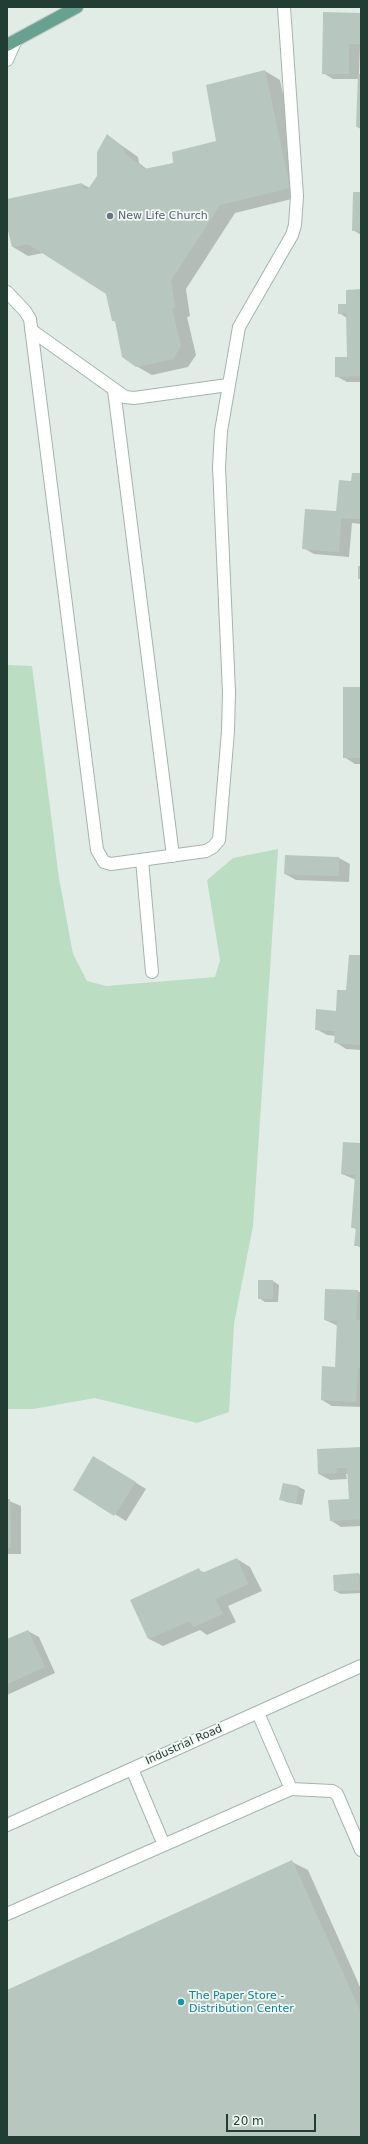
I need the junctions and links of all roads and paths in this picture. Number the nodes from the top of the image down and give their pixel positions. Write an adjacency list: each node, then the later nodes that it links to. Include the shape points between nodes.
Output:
1 (78, 7): 3 (main road)
2 (284, 7): 7 (street, via 297,196 295,225 292,235 239,327)
3 (12, 42): 4 (street)
4 (7, 60)
5 (7, 292): 6 (street, via 25,311 30,319)
6 (31, 330): 8 (street); 10 (street, via 97,850 104,862 111,864)
7 (228, 385): 8 (street, via 134,398 124,397); 9 (street, via 218,450 228,692 228,731 219,840 213,848 206,851)
8 (114, 390): 9 (street)
9 (173, 856): 10 (street)
10 (142, 860): 11 (street)
11 (152, 972)
12 (361, 1666): 13 (street, Industrial Road)
13 (258, 1712): 14 (street, Industrial Road); 15 (street)
14 (132, 1768): 16 (street, Industrial Road); 17 (street)
15 (291, 1788): 17 (street); 18 (street, via 332,1791 337,1794)
16 (7, 1825)
17 (164, 1845): 19 (street)
18 (361, 1850)
19 (7, 1914)

